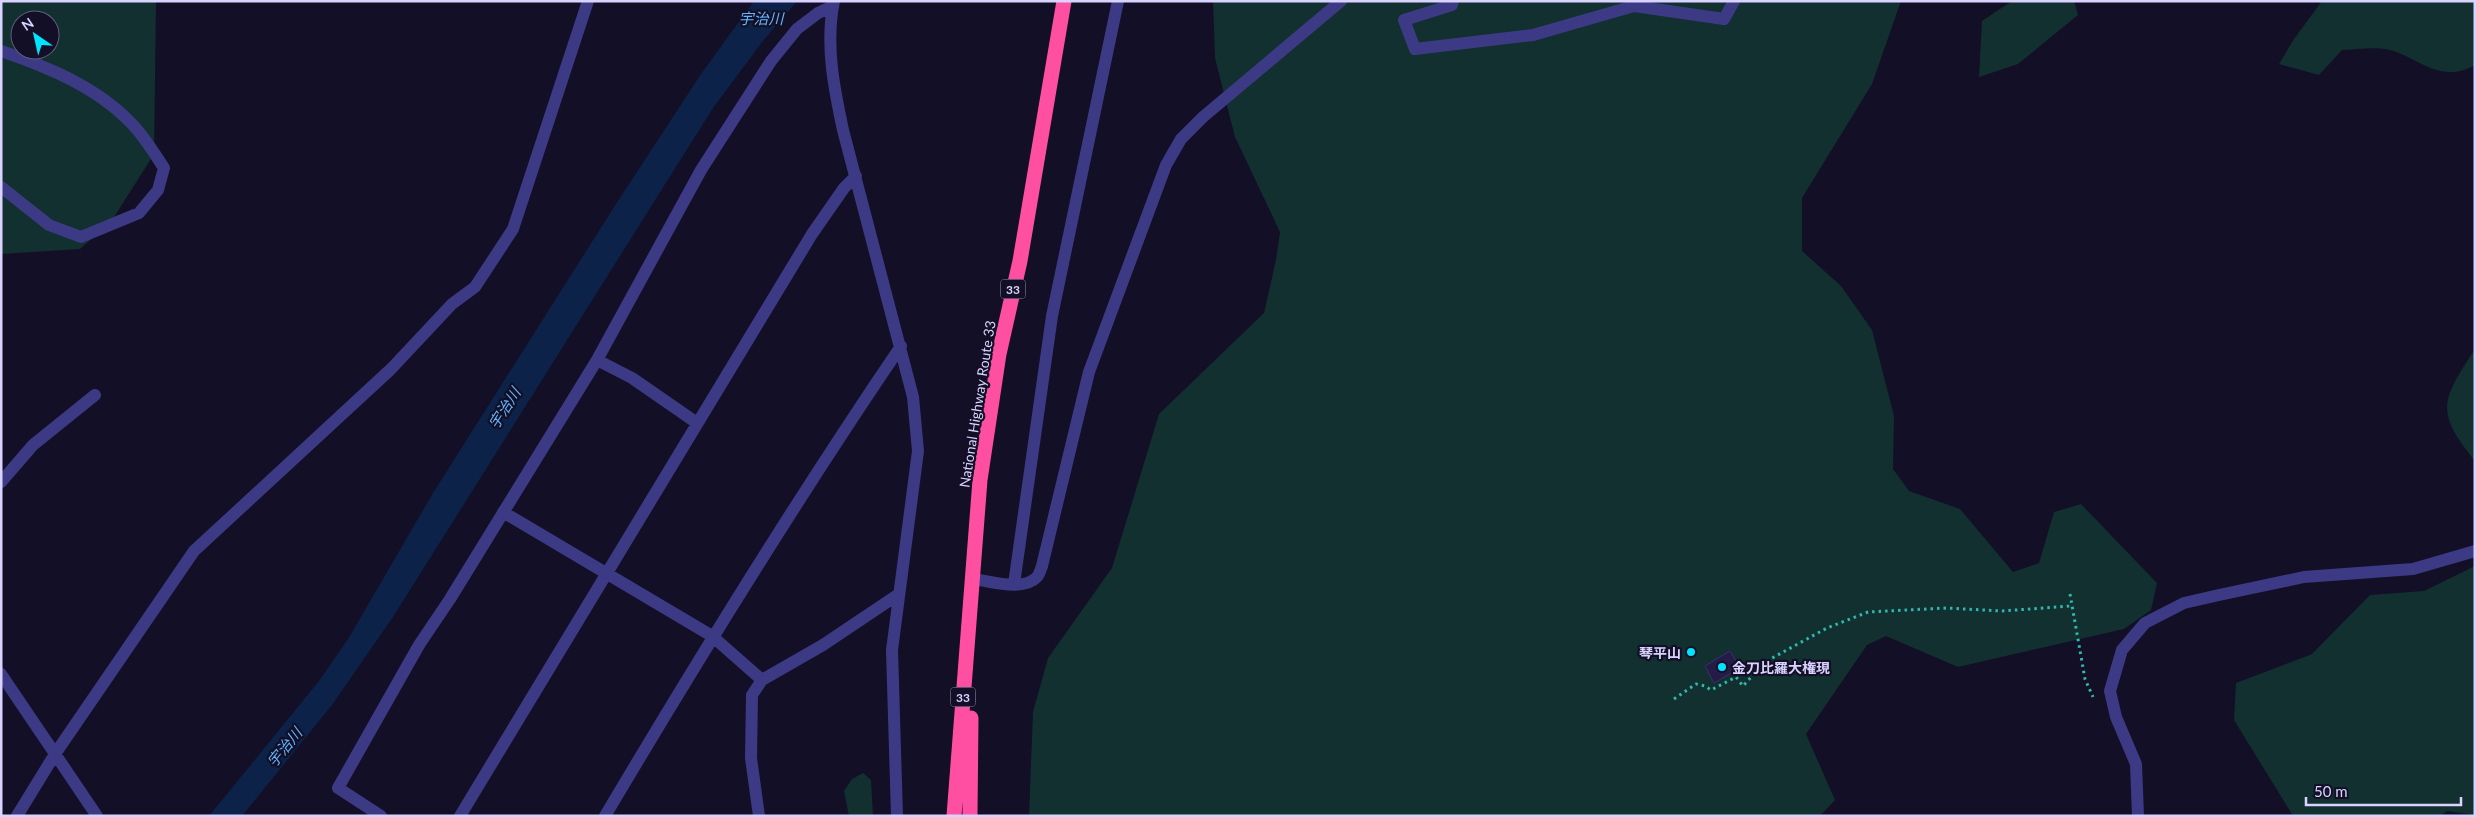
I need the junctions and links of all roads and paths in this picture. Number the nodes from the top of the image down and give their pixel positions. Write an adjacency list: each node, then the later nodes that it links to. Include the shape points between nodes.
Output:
1 (588, 1): 29 (street, via 512,228 475,287 452,304 391,369 194,551)
2 (1064, 1): 19 (highway, National Highway Route 33 / 33, via 1020,261 999,354 980,480)
3 (1118, 1): 20 (street, via 1052,316)
4 (1341, 1): 20 (street, via 1203,117 1181,139 1166,165 1090,372 1042,566 1037,577 1025,584)
5 (1453, 1): 6 (street, via 1404,20 1415,50 1534,35 1634,6 1724,19)
6 (1734, 1)
7 (833, 4): 9 (street, via 830,31 835,90); 12 (street, via 797,28 771,61 701,170)
8 (1, 51): 10 (street, via 50,68 96,95 132,124 164,168 158,190 139,213 81,238 49,225)
9 (856, 176): 11 (street); 14 (street, via 812,234)
10 (1, 188)
11 (901, 346): 21 (street, via 913,397 918,451); 24 (street, via 864,398)
12 (597, 360): 14 (street, via 632,378); 16 (street)
13 (95, 395): 15 (street, via 33,445)
14 (697, 423): 18 (street)
15 (1, 482)
16 (504, 512): 18 (street); 32 (street, via 419,646 338,788)
17 (2475, 551): 28 (street, via 2413,569 2304,577 2184,604 2145,622 2122,650 2110,691)
18 (608, 574): 24 (street); 33 (street)
19 (973, 579): 20 (street); 37 (highway, National Highway Route 33 / 33); 38 (highway, 33)
20 (1014, 584)
21 (899, 594): 26 (street, via 823,645); 36 (street, via 892,650)
22 (2070, 594): 23 (path)
23 (2071, 606): 27 (path, via 2002,611 1946,608 1868,612 1827,628 1765,662 1742,686 1736,678 1711,690 1696,684); 28 (path, via 2085,679 2095,700)
24 (712, 636): 26 (street); 34 (street)
25 (1, 674): 29 (street)
26 (762, 680): 35 (street, via 752,695 750,720 751,758)
27 (1674, 699)
28 (2116, 717): 39 (street, via 2136,764)
29 (55, 754): 30 (street); 31 (street)
30 (17, 816)
31 (96, 816)
32 (381, 816)
33 (460, 816)
34 (605, 816)
35 (759, 816)
36 (896, 816)
37 (954, 816)
38 (970, 816)
39 (2138, 816)

